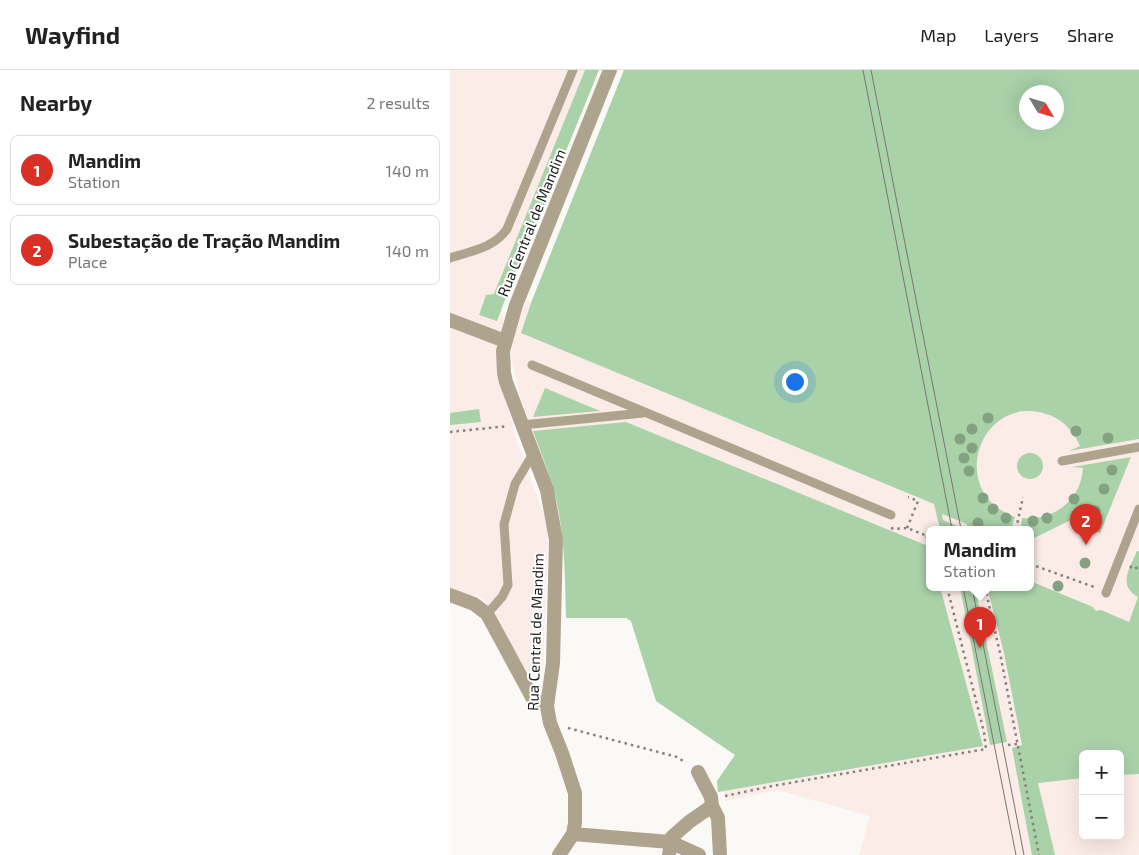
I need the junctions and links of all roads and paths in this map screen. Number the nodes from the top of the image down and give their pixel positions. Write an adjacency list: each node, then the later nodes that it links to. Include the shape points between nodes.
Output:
1 (573, 70): 3 (lane, via 507,229 493,244)
2 (610, 70): 5 (street, Rua Central de Mandim, via 516,305)
3 (450, 258)
4 (450, 320): 5 (street)
5 (505, 341): 8 (street, Rua Central de Mandim, via 504,373)
6 (532, 365): 7 (lane)
7 (646, 413): 8 (lane); 16 (lane)
8 (516, 425): 9 (path); 11 (street, Rua Central de Mandim)
9 (450, 432)
10 (1139, 447): 12 (lane)
11 (533, 454): 28 (lane, via 515,484 504,524 508,585); 29 (street, Rua Central de Mandim, via 547,490 556,540 553,663)
12 (1062, 461)
13 (908, 497): 18 (path, via 918,501)
14 (1023, 497): 17 (path)
15 (1139, 509): 26 (lane)
16 (891, 515)
17 (1017, 526)
18 (907, 528): 19 (path); 20 (path)
19 (894, 529)
20 (926, 536)
21 (1129, 564): 23 (path, via 1133,569)
22 (1034, 566): 26 (path)
23 (1139, 567)
24 (947, 591): 34 (path, via 988,749 753,790 725,796)
25 (986, 591): 31 (path)
26 (1102, 591)
27 (450, 596): 28 (street, via 474,604)
28 (487, 614): 29 (street, via 533,699)
29 (547, 706): 30 (street, Rua Central de Mandim)
30 (550, 723): 33 (path, via 677,757); 35 (street, Rua Central de Mandim, via 575,793)
31 (1018, 745): 32 (path); 40 (path)
32 (1008, 746)
33 (698, 772): 34 (street, via 711,797)
34 (712, 806): 36 (street, via 672,837); 39 (street, via 718,818)
35 (573, 834): 36 (street); 37 (street, Rua Central de Mandim)
36 (669, 849): 38 (street)
37 (559, 855)
38 (699, 855)
39 (720, 855)
40 (1039, 855)

